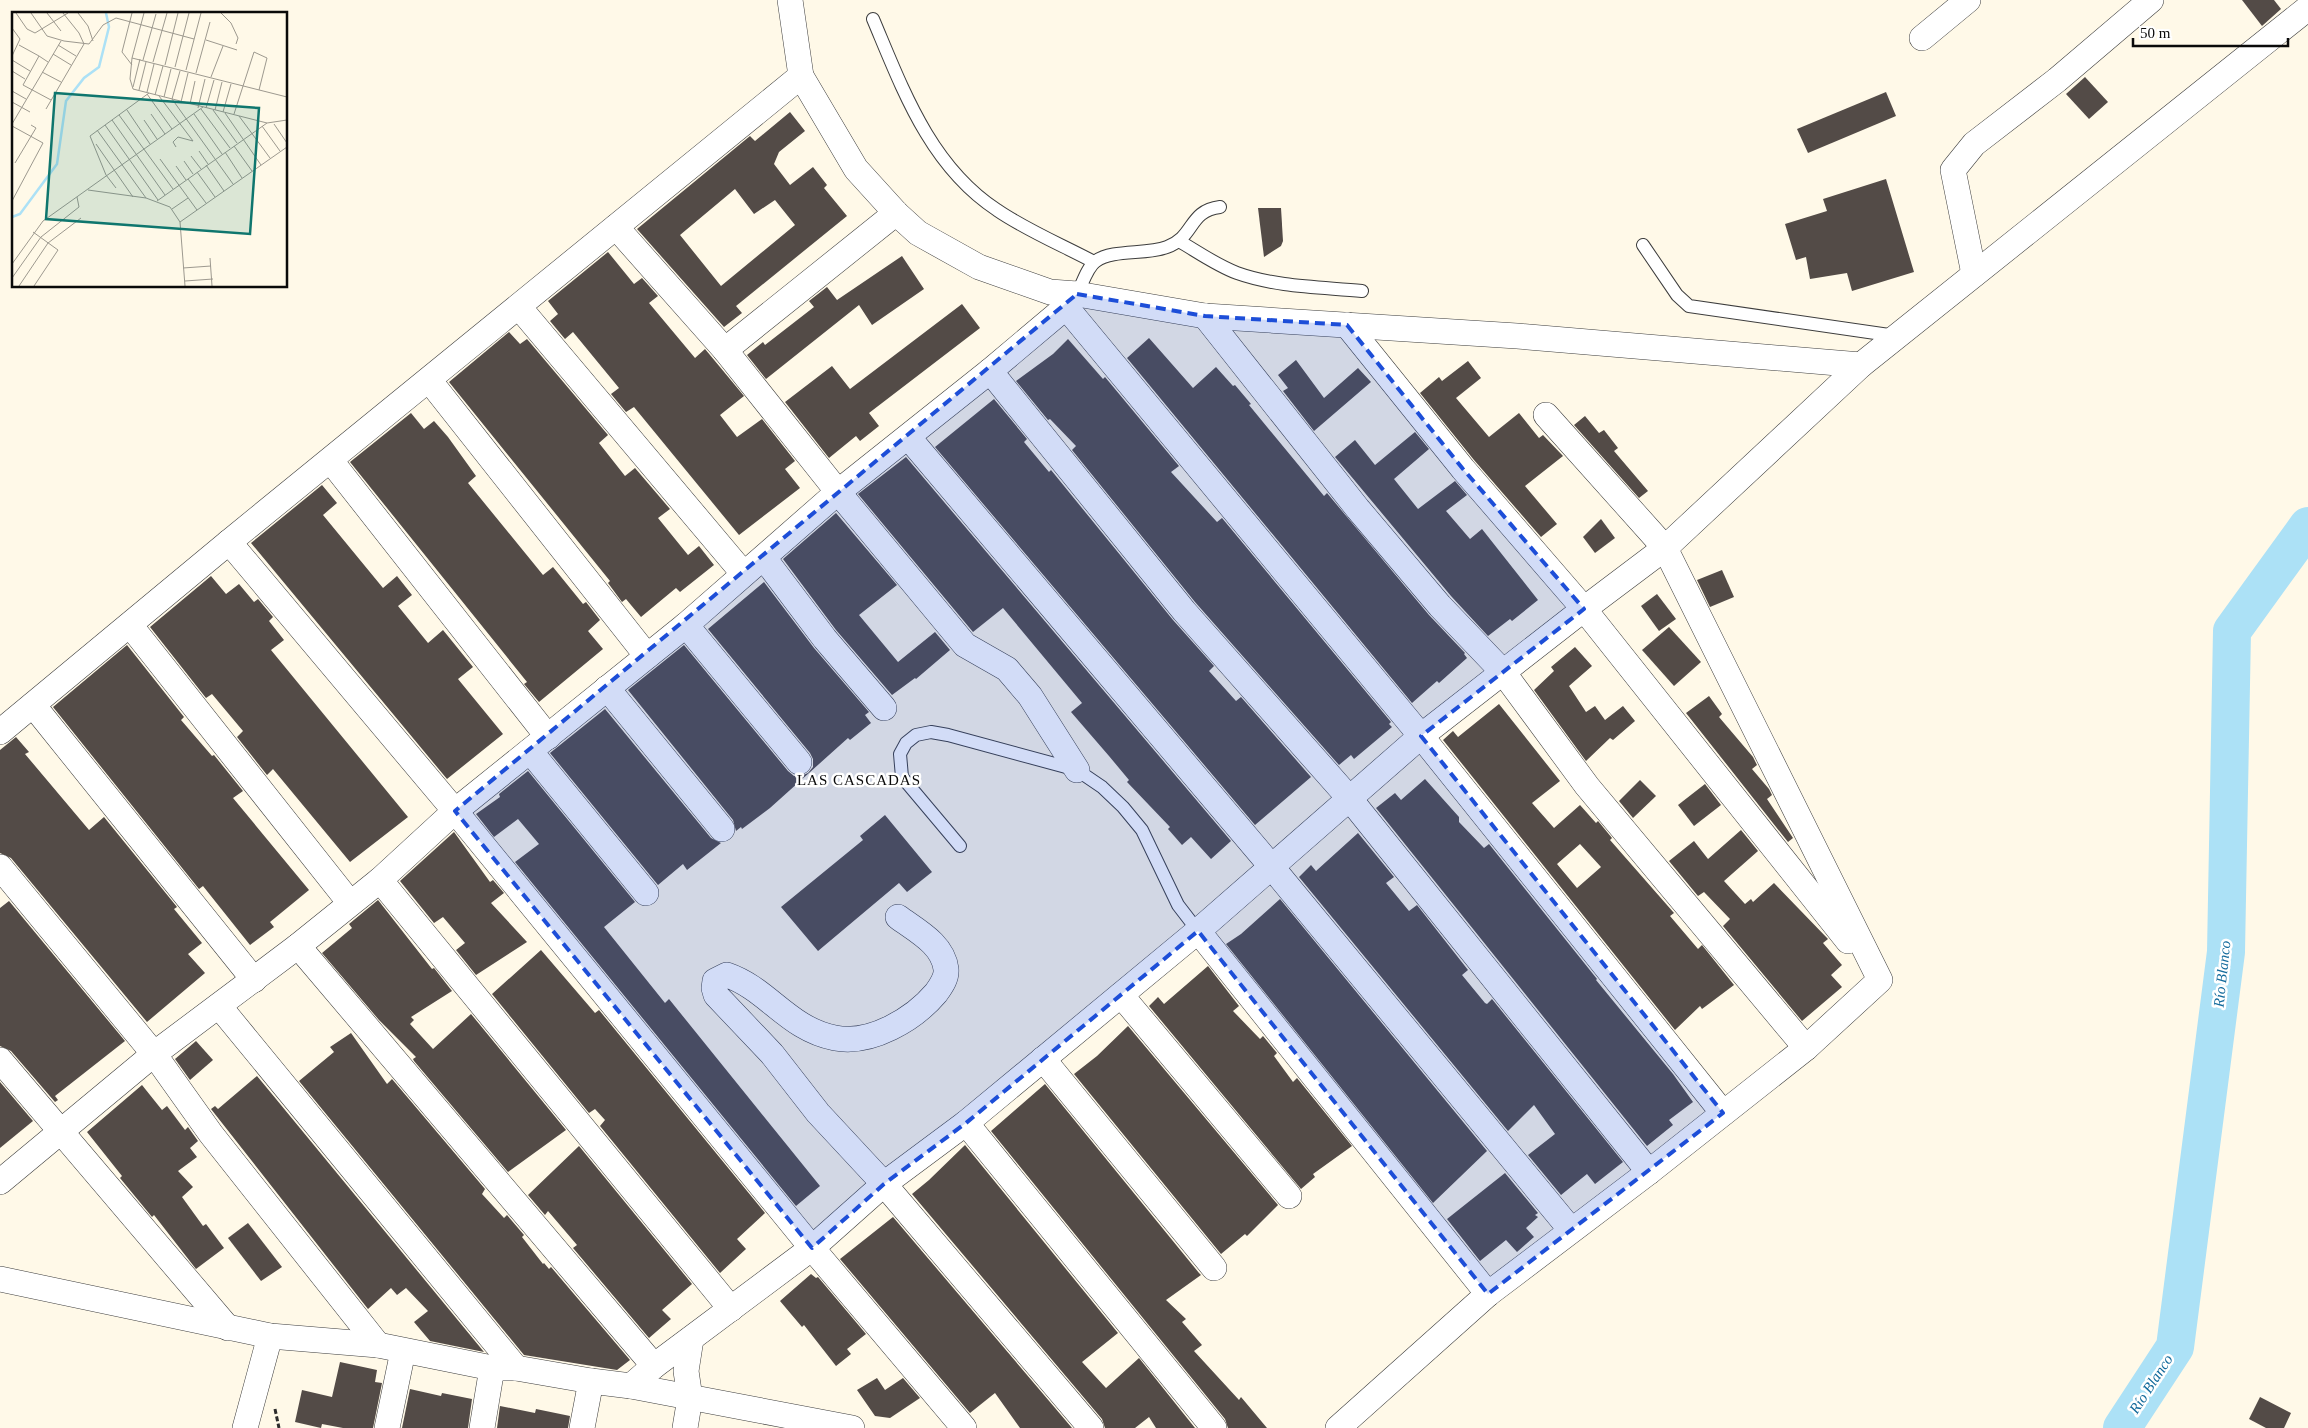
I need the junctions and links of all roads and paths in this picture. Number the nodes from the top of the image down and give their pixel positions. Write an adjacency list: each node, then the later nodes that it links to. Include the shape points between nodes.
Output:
1 (790, 0): 7 (street)
2 (1968, 0): 6 (street)
3 (2151, 0): 14 (street, via 2057,80 1974,144 1953,170)
4 (2308, 8): 14 (street)
5 (873, 19): 13 (lane, via 914,114 950,171 996,210)
6 (1922, 38)
7 (802, 76): 9 (street, via 856,169); 10 (street)
8 (1220, 207): 11 (lane, via 1202,212)
9 (896, 214): 16 (street, via 918,233 979,267); 21 (street)
10 (616, 228): 17 (street); 21 (street)
11 (1179, 241): 13 (lane, via 1167,248 1106,256); 15 (lane, via 1220,265 1254,278)
12 (1643, 245): 20 (lane, via 1677,295 1689,306)
13 (1094, 262): 16 (lane)
14 (1974, 274): 20 (street)
15 (1362, 291)
16 (1071, 301): 18 (street); 23 (street); 42 (street)
17 (519, 307): 24 (street); 32 (street)
18 (1205, 316): 19 (street); 37 (street, via 1364,517 1450,617)
19 (1346, 325): 22 (street); 33 (street, via 1463,469)
20 (1896, 336): 22 (street)
21 (725, 350): 28 (street)
22 (1861, 365): 30 (street)
23 (990, 371): 26 (street); 46 (street, via 1184,610)
24 (429, 380): 27 (street); 36 (street)
25 (1546, 415): 30 (street)
26 (909, 438): 28 (street); 50 (street)
27 (331, 461): 29 (street); 43 (street)
28 (838, 492): 31 (street); 45 (street, via 965,645 1007,669 1030,696)
29 (229, 542): 34 (street); 47 (street)
30 (1665, 548): 33 (street); 59 (street)
31 (764, 558): 32 (street); 40 (street, via 825,639)
32 (743, 573): 35 (street)
33 (1584, 609): 37 (street); 59 (street)
34 (130, 625): 39 (street); 54 (street)
35 (686, 625): 36 (street); 44 (street)
36 (647, 656): 38 (street)
37 (1503, 672): 42 (street); 62 (street, via 1587,786)
38 (607, 688): 43 (street); 48 (street)
39 (33, 705): 41 (street); 58 (street)
40 (884, 708)
41 (0, 732)
42 (1421, 736): 46 (street); 66 (street)
43 (539, 744): 47 (street); 53 (street)
44 (799, 762)
45 (1077, 770): 49 (lane, via 948,735 931,732 916,735 900,754 902,777); 56 (lane, via 1102,787 1142,830 1178,905)
46 (1350, 799): 50 (street); 69 (street)
47 (455, 811): 52 (street); 74 (street)
48 (722, 829)
49 (960, 846)
50 (1272, 866): 56 (street); 73 (street)
51 (0, 867): 63 (street)
52 (380, 880): 54 (street); 78 (street)
53 (646, 893)
54 (350, 903): 57 (street)
55 (898, 917): 71 (street, via 932,942 946,970 943,984 930,1000 908,1020 884,1031 859,1037 830,1037 797,1024 733,977 722,976 714,988 722,1003 772,1054 818,1113)
56 (1198, 931): 60 (street); 77 (street)
57 (298, 946): 58 (street); 84 (street)
58 (254, 980): 61 (street)
59 (1880, 980): 62 (street)
60 (1121, 995): 64 (street); 72 (street)
61 (219, 1006): 63 (street); 85 (street)
62 (1806, 1048): 66 (street)
63 (154, 1054): 68 (street); 82 (street, via 211,1134)
64 (1042, 1059): 67 (street); 75 (street)
65 (0, 1060): 68 (street)
66 (1723, 1113): 69 (street)
67 (966, 1123): 71 (street); 98 (street)
68 (62, 1132): 70 (street); 79 (street)
69 (1648, 1172): 73 (street)
70 (0, 1182)
71 (884, 1184): 74 (street); 97 (street)
72 (1289, 1196)
73 (1571, 1230): 77 (street)
74 (812, 1248): 78 (street); 96 (street)
75 (1214, 1268)
76 (0, 1279): 79 (street)
77 (1488, 1294): 99 (street)
78 (731, 1309): 81 (street)
79 (228, 1328): 80 (street)
80 (270, 1336): 82 (street); 90 (street)
81 (691, 1338): 84 (street); 88 (street, via 686,1370)
82 (378, 1345): 83 (street)
83 (403, 1351): 85 (street); 91 (street)
84 (654, 1366): 87 (street)
85 (504, 1368): 86 (street); 92 (street)
86 (591, 1381): 87 (street); 93 (street)
87 (631, 1386): 88 (street)
88 (690, 1398): 89 (street); 94 (street)
89 (783, 1422): 95 (street)
90 (245, 1428)
91 (387, 1428)
92 (482, 1428)
93 (582, 1428)
94 (685, 1428)
95 (852, 1428)
96 (964, 1428)
97 (1091, 1428)
98 (1214, 1428)
99 (1338, 1428)

